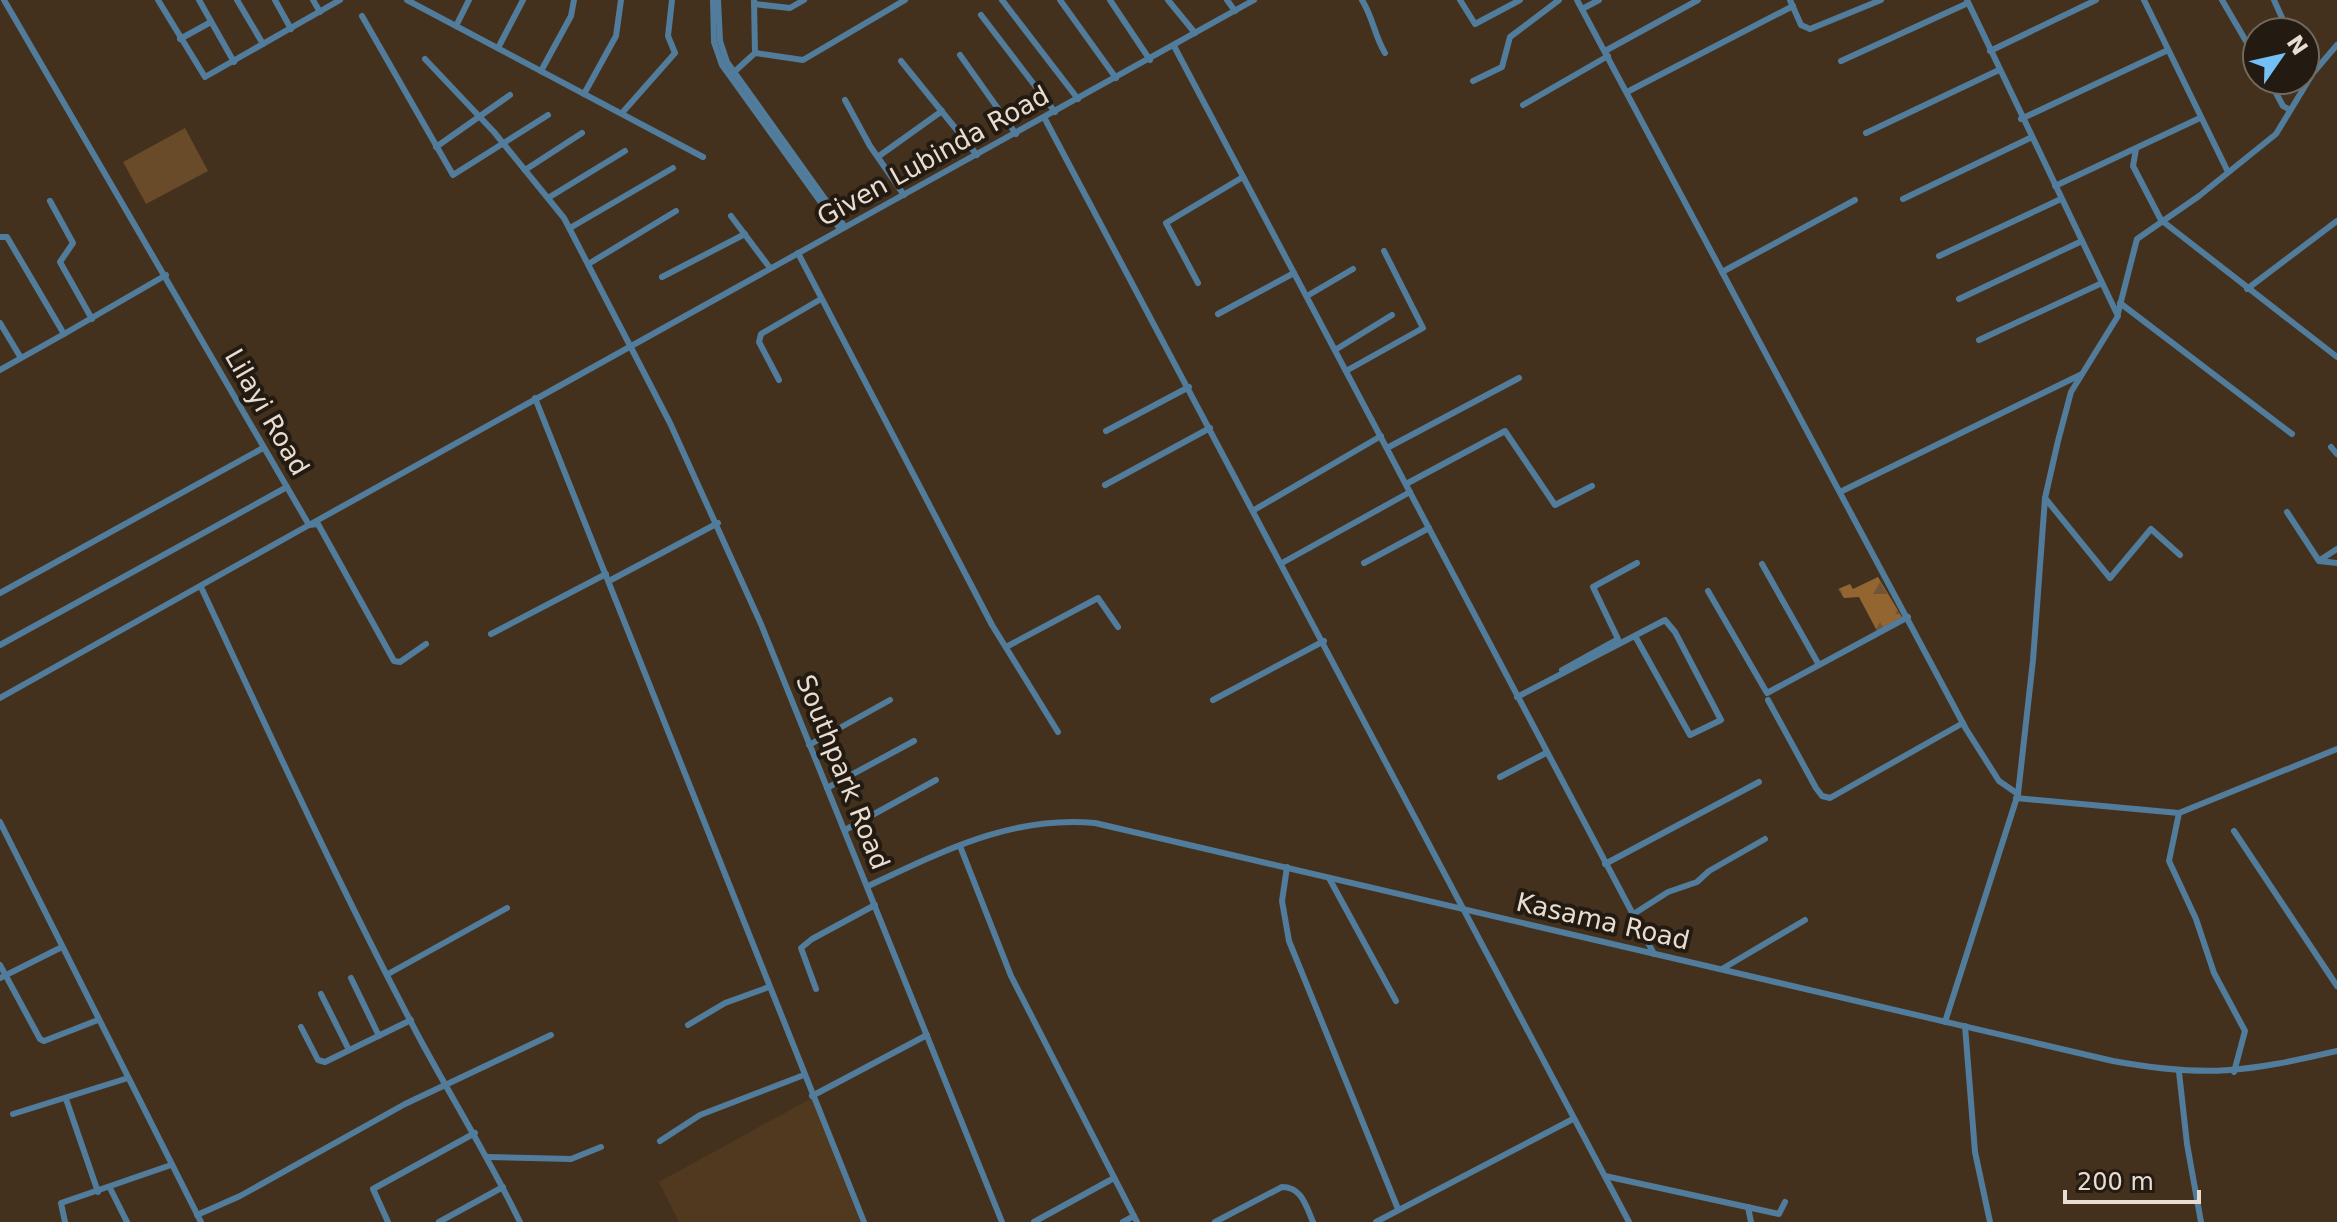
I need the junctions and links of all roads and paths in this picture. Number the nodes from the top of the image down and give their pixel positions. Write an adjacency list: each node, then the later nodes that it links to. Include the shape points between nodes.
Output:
1 (4, 0): 125 (street, Lilayi Road)
2 (158, 0): 47 (street)
3 (199, 0): 42 (street)
4 (237, 0): 48 (street)
5 (275, 0): 44 (street)
6 (313, 0): 39 (street)
7 (340, 0): 39 (street)
8 (407, 0): 43 (street)
9 (469, 0): 43 (street)
10 (523, 0): 51 (street)
11 (574, 0): 64 (street, via 571,16)
12 (621, 0): 69 (street, via 616,36)
13 (672, 0): 78 (street, via 668,36 675,53)
14 (715, 0): 65 (street, via 720,41)
15 (804, 0): 35 (street, via 790,8)
16 (905, 0): 54 (street, via 803,60)
17 (1002, 0): 72 (street)
18 (1060, 0): 66 (street)
19 (1110, 0): 59 (street)
20 (1168, 0): 46 (street)
21 (1227, 0): 38 (street)
22 (1254, 0): 38 (street, Given Lubinda Road)
23 (1362, 0): 55 (street)
24 (1460, 0): 25 (street, via 1475,24)
25 (1520, 0)
26 (1559, 0): 67 (street, via 1510,37 1502,67)
27 (1577, 0): 37 (street)
28 (1599, 0): 37 (street)
29 (1698, 0): 56 (street)
30 (1881, 0): 36 (street, via 1810,29 1801,25)
31 (2096, 0): 52 (street)
32 (2144, 0): 53 (street)
33 (2222, 0): 45 (street)
34 (1968, 1): 52 (street); 61 (street)
35 (754, 2): 54 (street)
36 (1791, 3): 68 (street)
37 (1582, 9): 56 (street)
38 (1235, 11): 46 (street, Given Lubinda Road)
39 (320, 12): 44 (street)
40 (981, 15): 77 (street)
41 (362, 16): 89 (street)
42 (211, 22): 47 (street); 62 (street)
43 (456, 26): 51 (street)
44 (291, 29): 48 (street)
45 (2241, 32)
46 (1195, 33): 50 (street, Given Lubinda Road)
47 (180, 39): 62 (street, via 205,77)
48 (263, 44): 62 (street)
49 (2337, 45): 75 (street)
50 (1174, 46): 59 (street, Given Lubinda Road); 100 (street)
51 (498, 48): 64 (street)
52 (1990, 51): 63 (street)
53 (2166, 51): 81 (street); 83 (street)
54 (755, 53): 65 (street)
55 (1385, 53)
56 (1606, 54): 68 (street); 74 (street)
57 (960, 55): 86 (street)
58 (425, 59): 80 (street, Southpark Road)
59 (1150, 60): 66 (street, Given Lubinda Road)
60 (901, 61): 76 (street)
61 (1841, 61)
62 (234, 62)
63 (1999, 70): 83 (street); 85 (street)
64 (541, 71): 69 (street)
65 (732, 74): 113 (street)
66 (1116, 78): 72 (street, Given Lubinda Road)
67 (1473, 81)
68 (1627, 92): 123 (street)
69 (584, 94): 78 (street)
70 (510, 95): 80 (street)
71 (2278, 96): 75 (street)
72 (1078, 99): 77 (street, Given Lubinda Road)
73 (845, 100): 94 (street)
74 (1523, 105)
75 (2290, 110): 99 (street, via 2276,134)
76 (942, 111): 92 (street); 94 (street)
77 (1055, 112): 82 (street, Given Lubinda Road)
78 (622, 113): 95 (street)
79 (548, 115): 88 (street)
80 (482, 118): 88 (street, Southpark Road); 89 (street)
81 (2200, 118): 90 (street); 99 (street)
82 (1045, 119): 86 (street, Given Lubinda Road); 151 (street)
83 (2021, 119): 87 (street)
84 (582, 133): 98 (street)
85 (1866, 133)
86 (1016, 134): 92 (street, Given Lubinda Road)
87 (2030, 138): 101 (street); 104 (street)
88 (504, 144): 89 (street, via 456,176); 98 (street, Southpark Road)
89 (436, 147)
90 (2136, 149): 93 (street); 96 (street)
91 (625, 151): 103 (street)
92 (977, 155): 102 (street, Given Lubinda Road)
93 (2120, 155): 96 (street); 101 (street)
94 (879, 156): 102 (street)
95 (703, 157)
96 (2133, 160): 110 (street)
97 (673, 168): 112 (street)
98 (525, 170): 103 (street, Southpark Road)
99 (2228, 172): 110 (street)
100 (1243, 177): 124 (street); 127 (street, via 1166,223)
101 (2055, 186): 105 (street)
102 (904, 195): 113 (street, Given Lubinda Road)
103 (548, 198): 112 (street, Southpark Road)
104 (1903, 199)
105 (2061, 199): 116 (street); 119 (street)
106 (1855, 200): 123 (street)
107 (50, 201): 137 (street, via 73,243 60,262)
108 (676, 211): 120 (street)
109 (731, 216): 114 (street)
110 (2161, 220): 129 (street); 133 (street, via 2137,239)
111 (2337, 221): 129 (street)
112 (570, 228): 120 (street, Southpark Road)
113 (843, 228): 118 (street, Given Lubinda Road)
114 (745, 234): 121 (street); 126 (street)
115 (0, 237): 139 (street, via 7,237 20,255)
116 (2082, 241): 128 (street); 132 (street)
117 (1384, 251): 146 (street, via 1423,328)
118 (798, 253): 121 (street, Given Lubinda Road); 131 (street)
119 (1939, 256)
120 (590, 263): 141 (street, Southpark Road)
121 (770, 268): 141 (street, Given Lubinda Road)
122 (1353, 269): 130 (street)
123 (1722, 272): 167 (street)
124 (1294, 273): 130 (street); 134 (street)
125 (166, 275): 137 (street); 159 (street, Lilayi Road)
126 (662, 277)
127 (1198, 283)
128 (2102, 283): 136 (street); 140 (street)
129 (2247, 289): 143 (street)
130 (1307, 296): 142 (street)
131 (821, 299): 149 (street, via 761,334 759,342); 193 (street)
132 (1959, 299)
133 (2120, 303): 136 (street); 156 (street)
134 (1218, 314)
135 (1392, 315): 142 (street)
136 (2118, 316): 147 (street)
137 (92, 319): 139 (street)
138 (0, 323): 144 (street)
139 (64, 334): 144 (street)
140 (1979, 340)
141 (631, 345): 153 (street); 171 (street, Southpark Road)
142 (1335, 350): 146 (street)
143 (2337, 357)
144 (21, 358): 145 (street)
145 (0, 370)
146 (1346, 371): 157 (street)
147 (2082, 374): 150 (street); 152 (street)
148 (1519, 378): 160 (street)
149 (779, 380)
150 (2061, 384): 152 (street); 167 (street)
151 (1189, 387): 154 (street); 155 (street)
152 (2071, 392): 168 (street)
153 (535, 398): 172 (street); 182 (street)
154 (1210, 428): 163 (street); 169 (street)
155 (1106, 431)
156 (2292, 434)
157 (1381, 436): 160 (street); 169 (street)
158 (2331, 447): 161 (street)
159 (263, 448): 165 (street, Lilayi Road); 185 (street)
160 (1387, 448): 162 (street)
161 (2337, 454)
162 (1406, 484): 164 (street, via 1505,431 1555,505); 166 (street)
163 (1105, 485)
164 (1592, 486)
165 (287, 487): 172 (street, Lilayi Road); 192 (street)
166 (1410, 492): 173 (street); 177 (street)
167 (1840, 492): 186 (street)
168 (2045, 498): 175 (street, via 2110,578 2151,529); 210 (street)
169 (1254, 510): 177 (street)
170 (2287, 512): 176 (street)
171 (718, 523): 182 (street); 203 (street, Southpark Road)
172 (309, 525): 183 (street); 191 (street, Lilayi Road, via 318,524 394,661)
173 (1429, 528): 178 (street); 195 (street)
174 (2337, 549): 176 (street)
175 (2180, 555)
176 (2319, 561): 180 (street)
177 (1282, 563): 190 (street)
178 (1364, 563)
179 (1637, 563): 195 (street, via 1593,587 1618,639)
180 (2337, 563)
181 (1762, 564): 194 (street)
182 (608, 577): 188 (street); 234 (street)
183 (201, 587): 196 (street); 230 (street)
184 (1708, 591): 194 (street, via 1764,692)
185 (0, 593)
186 (1908, 617): 194 (street); 200 (street)
187 (1118, 627): 193 (street, via 1098,598)
188 (491, 634)
189 (1635, 636): 189 (street, via 1662,620 1670,624 1721,720 1690,735); 195 (street)
190 (1324, 641): 198 (street); 223 (street)
191 (426, 644)
192 (0, 645)
193 (1006, 647): 201 (street)
194 (1819, 665)
195 (1517, 696): 205 (street)
196 (0, 698)
197 (890, 700): 203 (street)
198 (1213, 700)
199 (1768, 700): 200 (street, via 1816,788 1830,798)
200 (1963, 723): 210 (street, via 1999,781)
201 (1058, 732)
202 (914, 741): 209 (street)
203 (809, 745): 209 (street, Southpark Road)
204 (2337, 749): 211 (street)
205 (1546, 753): 206 (street); 217 (street)
206 (1500, 777)
207 (936, 780): 213 (street)
208 (1759, 782): 217 (street)
209 (827, 788): 213 (street, Southpark Road)
210 (2017, 796): 211 (street); 240 (street)
211 (2179, 813): 250 (street, via 2169,861 2214,973 2245,1031)
212 (0, 822): 226 (street)
213 (845, 830): 220 (street, Southpark Road)
214 (2234, 831): 233 (street)
215 (1765, 839): 224 (street)
216 (960, 846): 218 (street, Kasama Road, via 1006,829 1062,820); 220 (street, Kasama Road); 264 (street, via 1011,976)
217 (1605, 864): 224 (street)
218 (1287, 867): 219 (street, Kasama Road); 270 (street, via 1282,901 1289,941)
219 (1329, 878): 223 (street, Kasama Road); 237 (street)
220 (868, 886): 221 (street, Southpark Road)
221 (875, 905): 235 (street, via 801,948); 245 (street, Southpark Road)
222 (507, 908): 230 (street)
223 (1461, 908): 227 (street, Kasama Road); 257 (street)
224 (1632, 915): 227 (street)
225 (1805, 920): 229 (street)
226 (62, 947): 231 (street); 238 (street)
227 (1654, 954): 229 (street, Kasama Road)
228 (0, 965): 231 (street)
229 (1722, 970): 240 (street, Kasama Road)
230 (388, 974): 239 (street)
231 (2, 976): 238 (street, via 44,1041)
232 (351, 978): 246 (street)
233 (2337, 986)
234 (769, 987): 241 (street, via 725,1003); 251 (street)
235 (816, 989)
236 (321, 994): 247 (street)
237 (1396, 1001)
238 (98, 1020): 252 (street)
239 (411, 1020): 246 (street); 253 (street)
240 (1945, 1022): 242 (street, Kasama Road)
241 (688, 1025)
242 (1965, 1026): 249 (street, Kasama Road); 287 (street, via 1975,1152)
243 (301, 1027): 247 (street, via 322,1062)
244 (551, 1035): 253 (street)
245 (927, 1035): 254 (street); 279 (street, Southpark Road)
246 (379, 1036): 247 (street)
247 (349, 1050)
248 (2337, 1051): 250 (street, Kasama Road)
249 (2179, 1072): 250 (street, Kasama Road); 288 (street)
250 (2234, 1072)
251 (804, 1075): 254 (street); 259 (street, via 700,1115)
252 (128, 1078): 255 (street); 262 (street)
253 (446, 1084): 258 (street); 271 (street)
254 (812, 1096): 278 (street)
255 (66, 1099): 256 (street); 267 (street)
256 (13, 1114)
257 (1573, 1119): 263 (street); 270 (street)
258 (475, 1133): 261 (street); 275 (street, via 373,1189)
259 (660, 1141)
260 (601, 1147): 261 (street, via 571,1159)
261 (488, 1157): 265 (street)
262 (171, 1165): 266 (street); 271 (street)
263 (1605, 1176): 269 (street); 285 (street)
264 (1114, 1178): 272 (street); 280 (street)
265 (503, 1187): 276 (street); 277 (street)
266 (110, 1188): 267 (street); 274 (street)
267 (98, 1192): 273 (street, via 61,1203)
268 (1785, 1202): 269 (street, via 1779,1214)
269 (1748, 1207): 286 (street)
270 (1398, 1209): 284 (street)
271 (199, 1218)
272 (1136, 1219): 281 (street)
273 (65, 1222)
274 (127, 1222)
275 (388, 1222)
276 (439, 1222)
277 (520, 1222)
278 (864, 1222)
279 (1002, 1222)
280 (1034, 1222)
281 (1123, 1222)
282 (1215, 1222): 283 (street, via 1282,1187 1297,1190)
283 (1313, 1222)
284 (1376, 1222)
285 (1629, 1222)
286 (1751, 1222)
287 (1990, 1222)
288 (2201, 1222)

